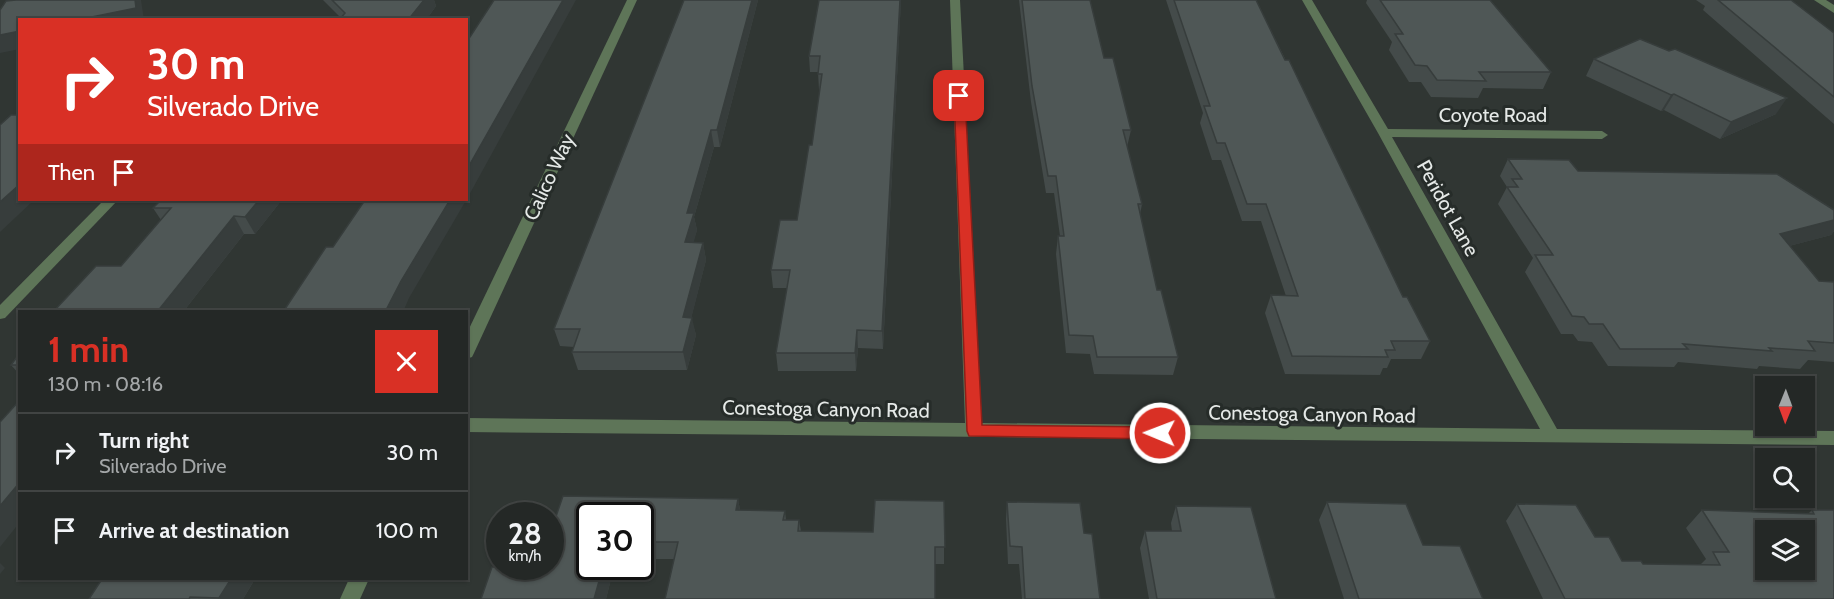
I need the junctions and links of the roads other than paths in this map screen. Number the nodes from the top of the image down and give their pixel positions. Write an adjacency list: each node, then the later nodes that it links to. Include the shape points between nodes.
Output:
1 (632, 0): 10 (street, Calico Way)
2 (955, 0): 12 (street)
3 (1306, 0): 6 (street, Peridot Lane)
4 (1820, 0): 5 (street)
5 (1834, 10)
6 (1384, 133): 7 (street, Coyote Road); 13 (street, Peridot Lane)
7 (1602, 135)
8 (110, 201): 9 (street)
9 (0, 314)
10 (468, 349)
11 (468, 425): 12 (street, Conestoga Canyon Road)
12 (974, 431): 13 (street, Conestoga Canyon Road)
13 (1553, 437): 14 (street, Conestoga Canyon Road)
14 (1834, 438)
15 (359, 580): 16 (street)
16 (350, 599)

